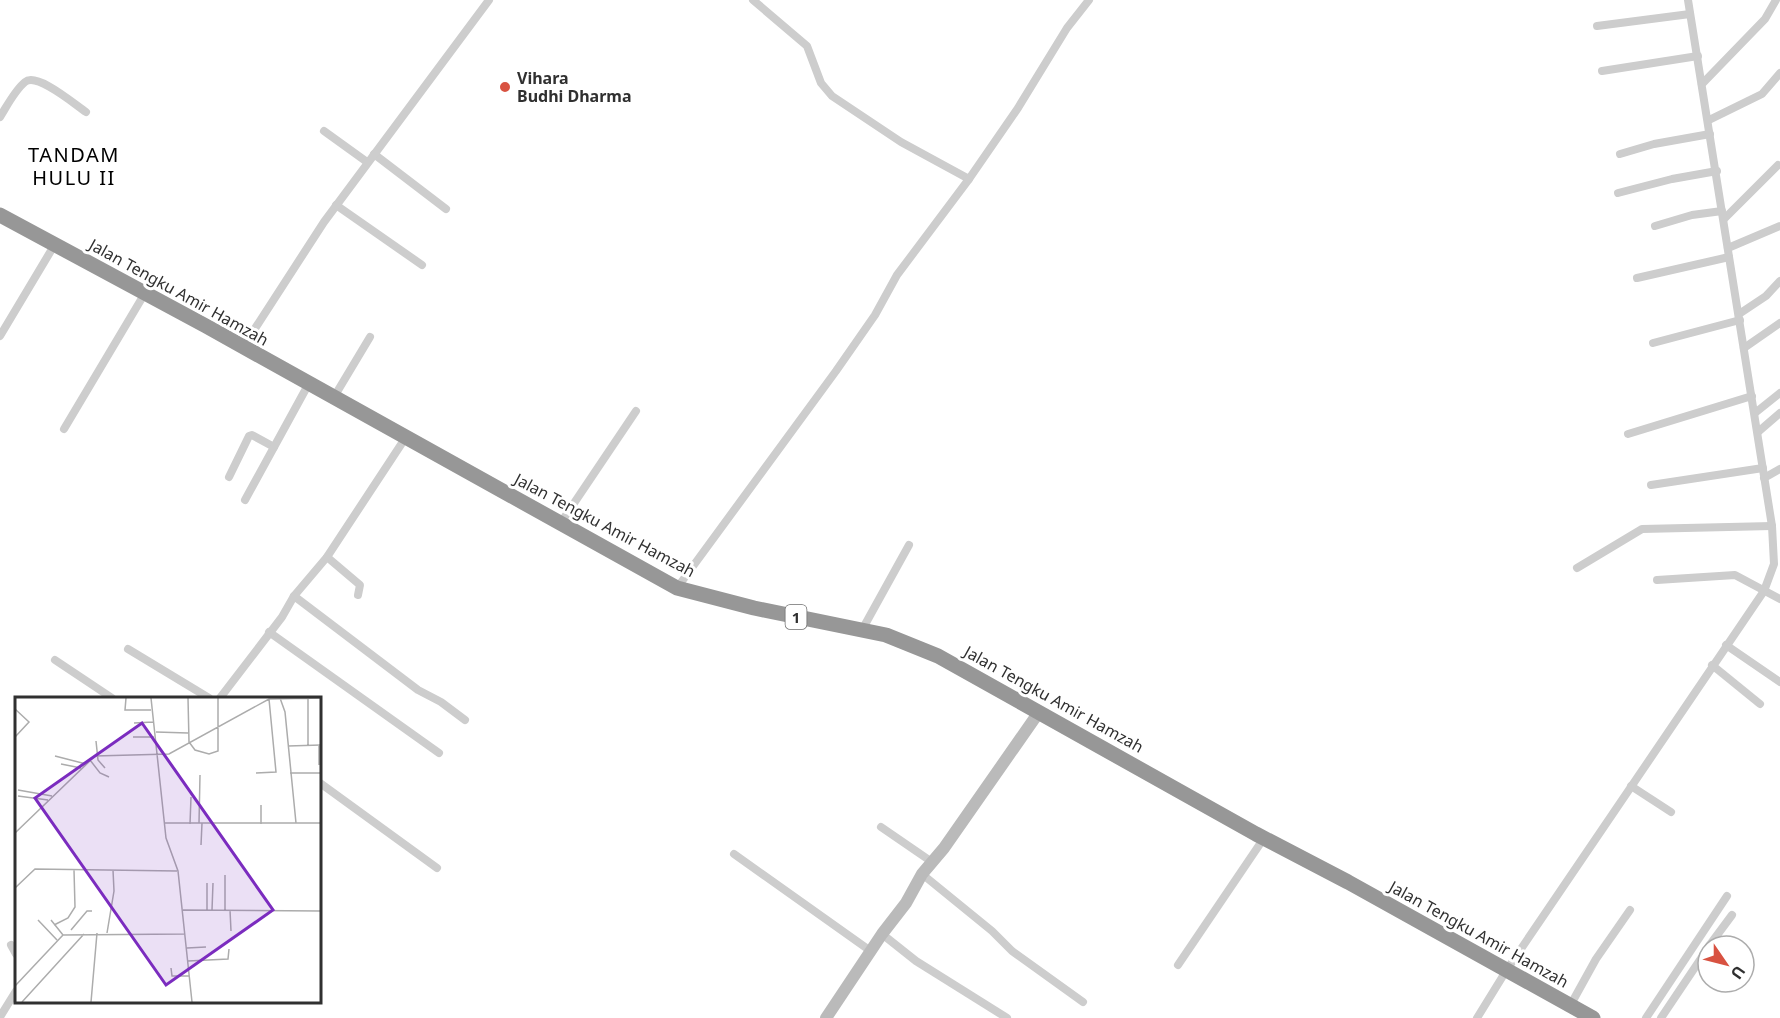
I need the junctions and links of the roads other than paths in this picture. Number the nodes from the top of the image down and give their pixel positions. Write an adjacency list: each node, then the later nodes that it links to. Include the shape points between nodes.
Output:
1 (489, 0): 17 (street)
2 (753, 0): 22 (street, via 807,46 821,83 832,96 901,142)
3 (1089, 0): 22 (street)
4 (1688, 0): 6 (street)
5 (1776, 0): 11 (street, via 1765,19)
6 (1690, 14): 7 (street); 8 (street)
7 (1597, 26)
8 (1698, 56): 9 (street); 11 (street)
9 (1602, 71)
10 (1780, 73): 14 (street, via 1762,94)
11 (1702, 84): 14 (street)
12 (86, 112): 13 (street, via 32,79 18,89)
13 (0, 117)
14 (1709, 120): 16 (street)
15 (324, 131): 19 (street)
16 (1710, 134): 18 (street); 21 (street)
17 (374, 154): 19 (street); 25 (street)
18 (1620, 154)
19 (367, 162): 24 (street)
20 (1778, 165): 27 (street)
21 (1717, 171): 23 (street); 27 (street)
22 (969, 179): 67 (street, via 897,275 836,371)
23 (1618, 193)
24 (336, 205): 32 (street); 41 (street)
25 (446, 209)
26 (0, 215): 30 (highway, Jalan Tengku Amir Hamzah / 1)
27 (1723, 215): 28 (street, via 1692,215); 31 (street)
28 (1655, 226)
29 (1780, 226): 31 (street)
30 (55, 244): 35 (highway, Jalan Tengku Amir Hamzah / 1); 38 (street)
31 (1729, 253): 33 (street); 36 (street)
32 (422, 265)
33 (1636, 278)
34 (1780, 281): 36 (street)
35 (145, 293): 41 (highway, Jalan Tengku Amir Hamzah / 1); 50 (street)
36 (1740, 317): 40 (street); 42 (street)
37 (1780, 323): 42 (street)
38 (0, 336)
39 (370, 337): 46 (street)
40 (1653, 343)
41 (243, 347): 43 (highway, Jalan Tengku Amir Hamzah / 1)
42 (1744, 348): 45 (street)
43 (308, 385): 46 (highway, Jalan Tengku Amir Hamzah / 1); 54 (street)
44 (1780, 393): 48 (street)
45 (1752, 396): 48 (street); 52 (street)
46 (334, 397): 53 (highway, Jalan Tengku Amir Hamzah / 1)
47 (636, 411): 61 (street)
48 (1755, 413): 51 (street)
49 (1780, 413): 51 (street)
50 (64, 429)
51 (1758, 432): 55 (street)
52 (1628, 434)
53 (406, 437): 61 (highway, Jalan Tengku Amir Hamzah / 1); 64 (street)
54 (274, 447): 57 (street, via 249,436); 60 (street)
55 (1763, 468): 58 (street); 59 (street)
56 (1780, 469): 58 (street)
57 (229, 477)
58 (1764, 478): 62 (street)
59 (1651, 485)
60 (245, 500)
61 (560, 524): 67 (highway, Jalan Tengku Amir Hamzah / 1)
62 (1772, 526): 65 (street, via 1642,529); 68 (street, via 1774,564)
63 (909, 545): 72 (street)
64 (327, 557): 69 (street, via 360,585); 70 (street)
65 (1577, 568)
66 (1657, 580): 68 (street, via 1735,575)
67 (677, 588): 72 (highway, Jalan Tengku Amir Hamzah / 1)
68 (1764, 591): 71 (street); 74 (street)
69 (358, 595)
70 (294, 596): 73 (street); 84 (street, via 418,690)
71 (1780, 599)
72 (862, 630): 83 (highway, Jalan Tengku Amir Hamzah / 1, via 924,649)
73 (269, 632): 81 (street); 85 (street)
74 (1726, 645): 77 (street); 78 (street)
75 (128, 649): 80 (street)
76 (55, 660): 79 (street)
77 (1712, 665): 82 (street); 87 (street)
78 (1780, 682)
79 (109, 697)
80 (206, 697)
81 (221, 697)
82 (1760, 704)
83 (1039, 712): 90 (highway, Jalan Tengku Amir Hamzah / 1); 92 (street)
84 (465, 720)
85 (439, 753)
86 (321, 784): 93 (street)
87 (1631, 786): 88 (street); 105 (street)
88 (1671, 812)
89 (881, 827): 92 (street)
90 (1263, 838): 103 (street); 105 (highway, Jalan Tengku Amir Hamzah / 1)
91 (734, 854): 102 (street)
92 (932, 862): 94 (street)
93 (437, 868)
94 (922, 874): 98 (street); 107 (street, via 1012,951)
95 (1727, 896): 114 (street)
96 (1630, 910): 108 (street)
97 (1732, 915): 99 (street)
98 (882, 934): 102 (street); 112 (street, via 916,961)
99 (1718, 934)
100 (11, 945): 101 (street)
101 (15, 952)
102 (873, 952): 111 (street)
103 (1178, 965)
104 (1696, 966): 115 (street)
105 (1506, 971): 108 (highway, Jalan Tengku Amir Hamzah / 1); 113 (street)
106 (15, 993): 109 (street)
107 (1083, 1002)
108 (1570, 1006): 110 (highway, Jalan Tengku Amir Hamzah / 1)
109 (0, 1017)
110 (1588, 1017)
111 (826, 1018)
112 (1007, 1018)
113 (1477, 1018)
114 (1646, 1018)
115 (1661, 1018)

